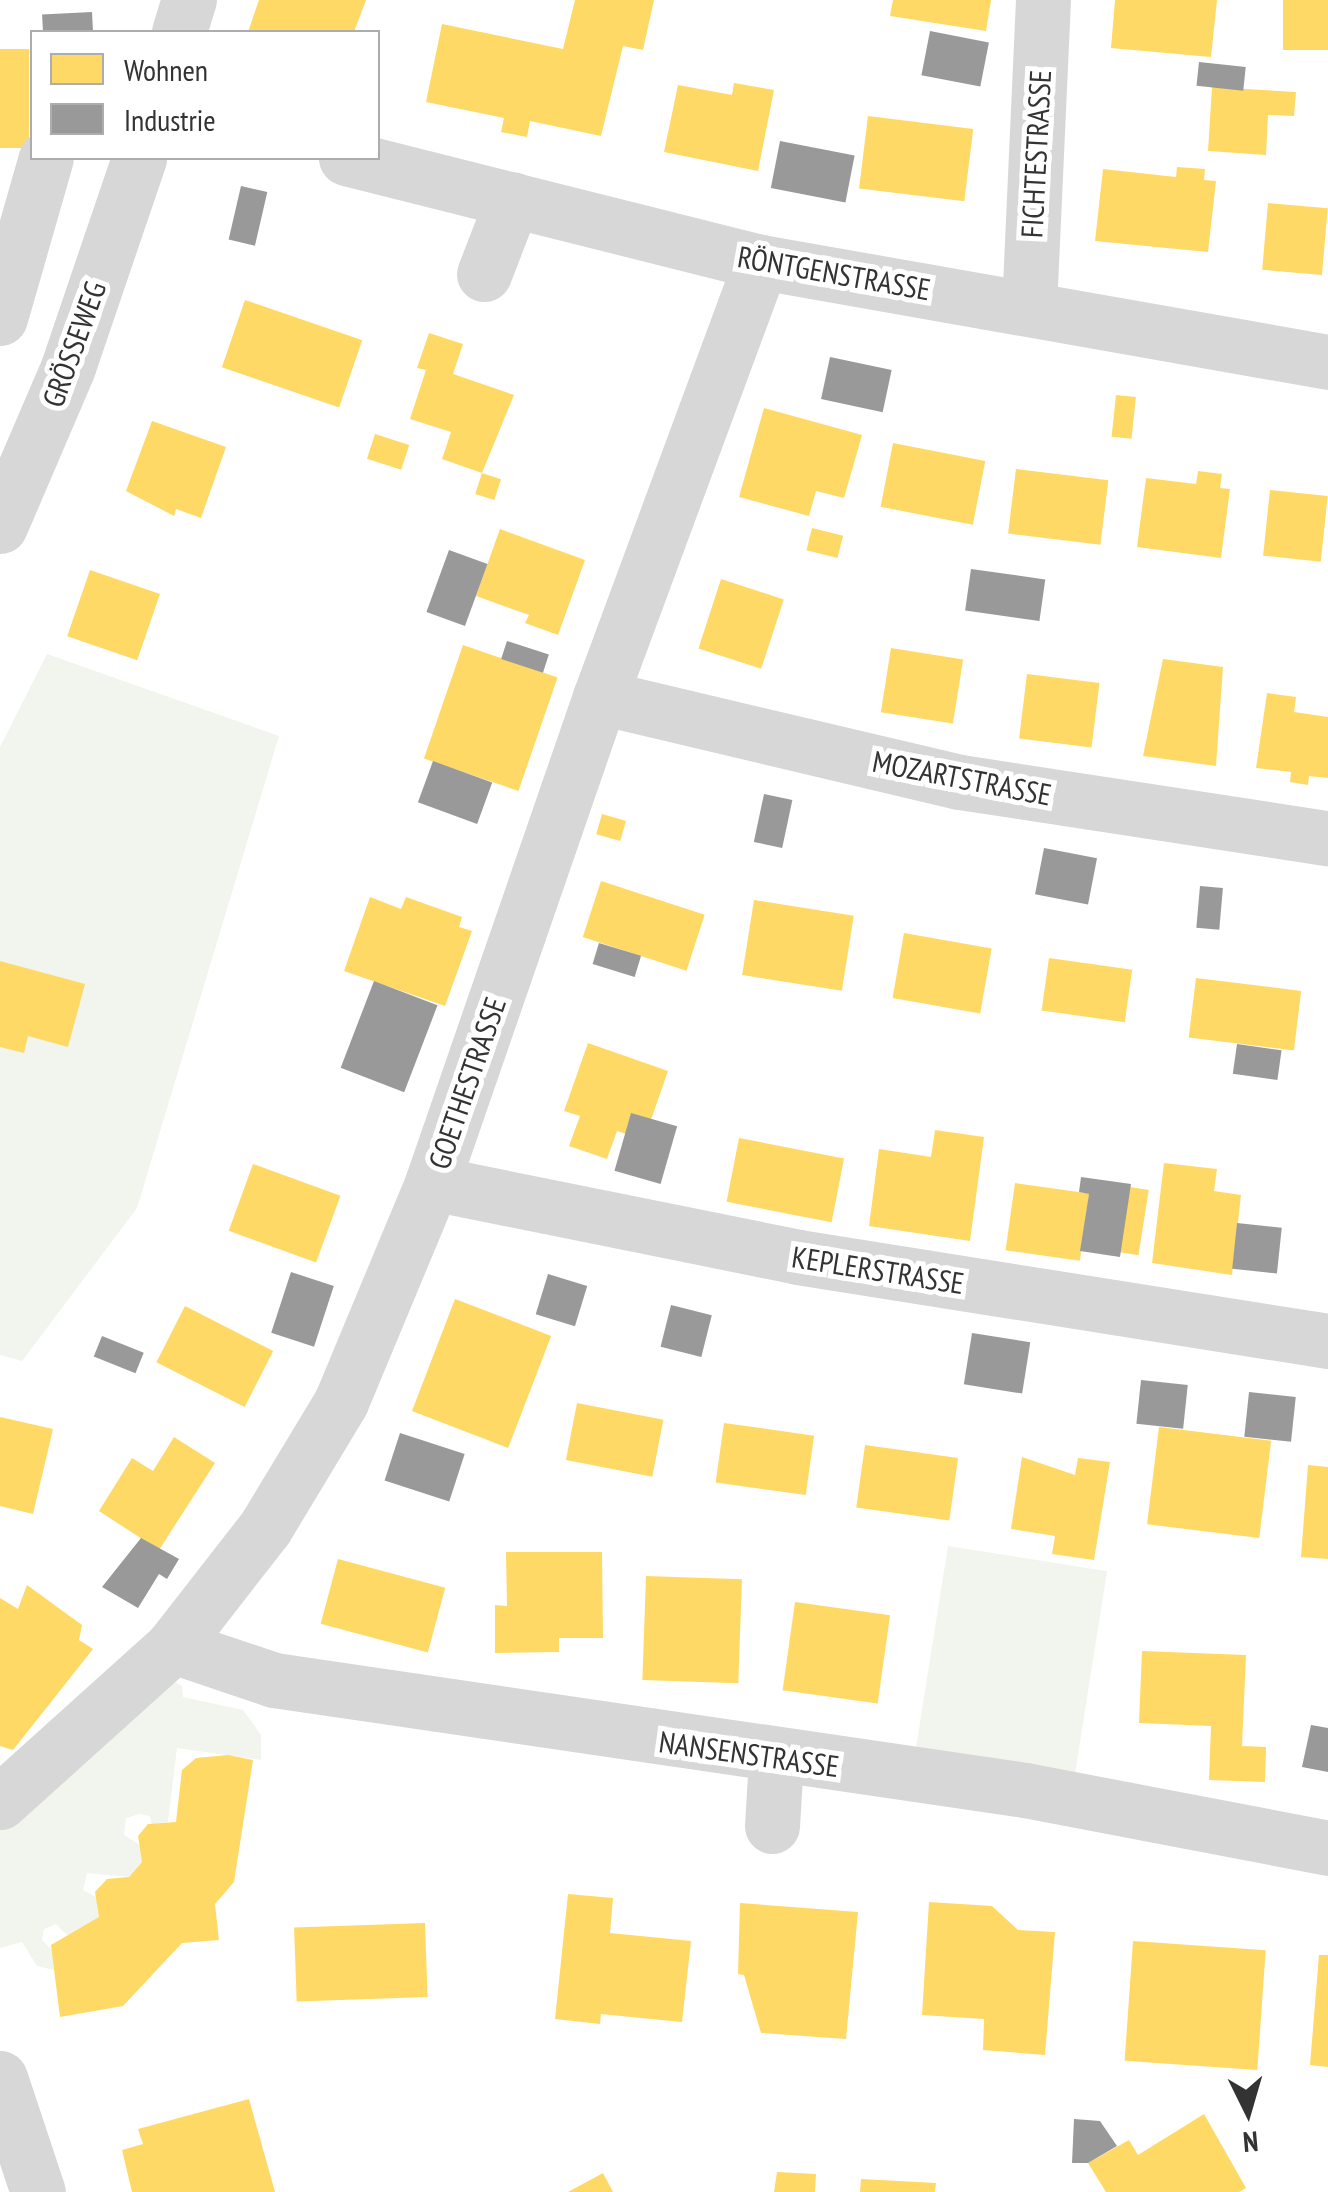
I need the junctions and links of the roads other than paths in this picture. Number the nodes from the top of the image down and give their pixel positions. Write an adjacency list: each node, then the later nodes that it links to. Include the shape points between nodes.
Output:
1 (188, 0): 3 (street)
2 (1043, 0): 10 (street, FICHTESTRASSE)
3 (180, 30)
4 (45, 160): 11 (street)
5 (138, 160): 13 (street, GRÖSSEWEG, via 68,367)
6 (354, 160): 7 (street, RÖNTGENSTRASSE)
7 (513, 200): 8 (street, RÖNTGENSTRASSE); 9 (street)
8 (761, 262): 10 (street, RÖNTGENSTRASSE); 14 (street, GOETHESTRASSE)
9 (484, 274)
10 (1029, 308): 12 (street, RÖNTGENSTRASSE)
11 (0, 318)
12 (1328, 362)
13 (0, 526)
14 (600, 697): 15 (street, MOZARTSTRASSE, via 960,782); 16 (street, GOETHESTRASSE)
15 (1328, 838)
16 (432, 1183): 17 (street, KEPLERSTRASSE, via 798,1257); 18 (street, GOETHESTRASSE, via 314,1453)
17 (1328, 1341)
18 (173, 1646): 19 (street, NANSENSTRASSE, via 274,1680); 20 (street, GOETHESTRASSE)
19 (776, 1758): 21 (street); 22 (street, NANSENSTRASSE, via 1025,1790)
20 (0, 1802)
21 (772, 1826)
22 (1328, 1848)
23 (0, 2078): 24 (street)
24 (38, 2192)

